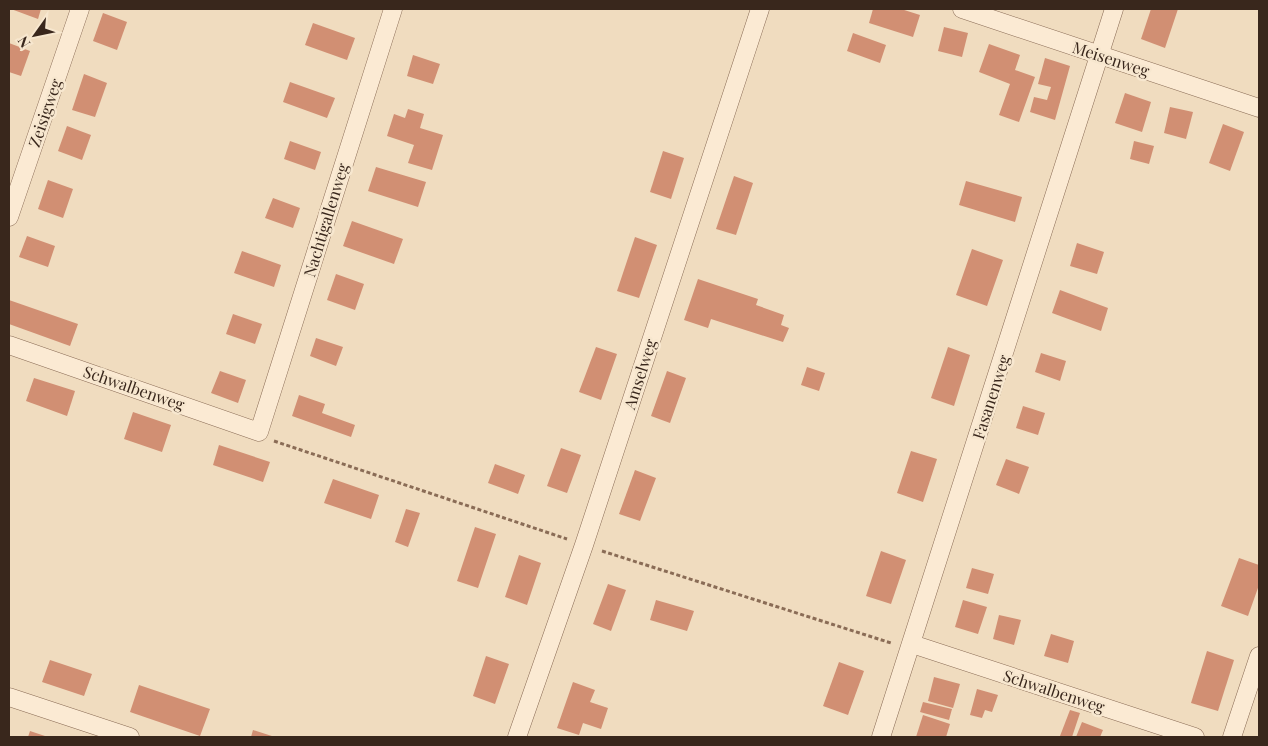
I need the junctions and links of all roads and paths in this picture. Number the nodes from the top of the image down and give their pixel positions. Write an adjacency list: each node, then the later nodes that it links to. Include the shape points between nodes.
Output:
1 (80, 9): 8 (street, Zeisigweg)
2 (393, 9): 10 (street, Nachtigallenweg)
3 (760, 9): 15 (street, Amselweg)
4 (962, 9): 6 (street, Meisenweg)
5 (1114, 9): 6 (street, Fasanenweg)
6 (1099, 56): 7 (street, Meisenweg); 11 (street, Fasanenweg)
7 (1259, 108)
8 (9, 217)
9 (9, 345): 10 (street, Schwalbenweg)
10 (259, 432)
11 (912, 644): 16 (street, Fasanenweg); 17 (street, Schwalbenweg)
12 (1259, 656): 18 (street)
13 (9, 697): 14 (street)
14 (130, 737)
15 (517, 737)
16 (881, 737)
17 (1195, 737)
18 (1232, 737)

